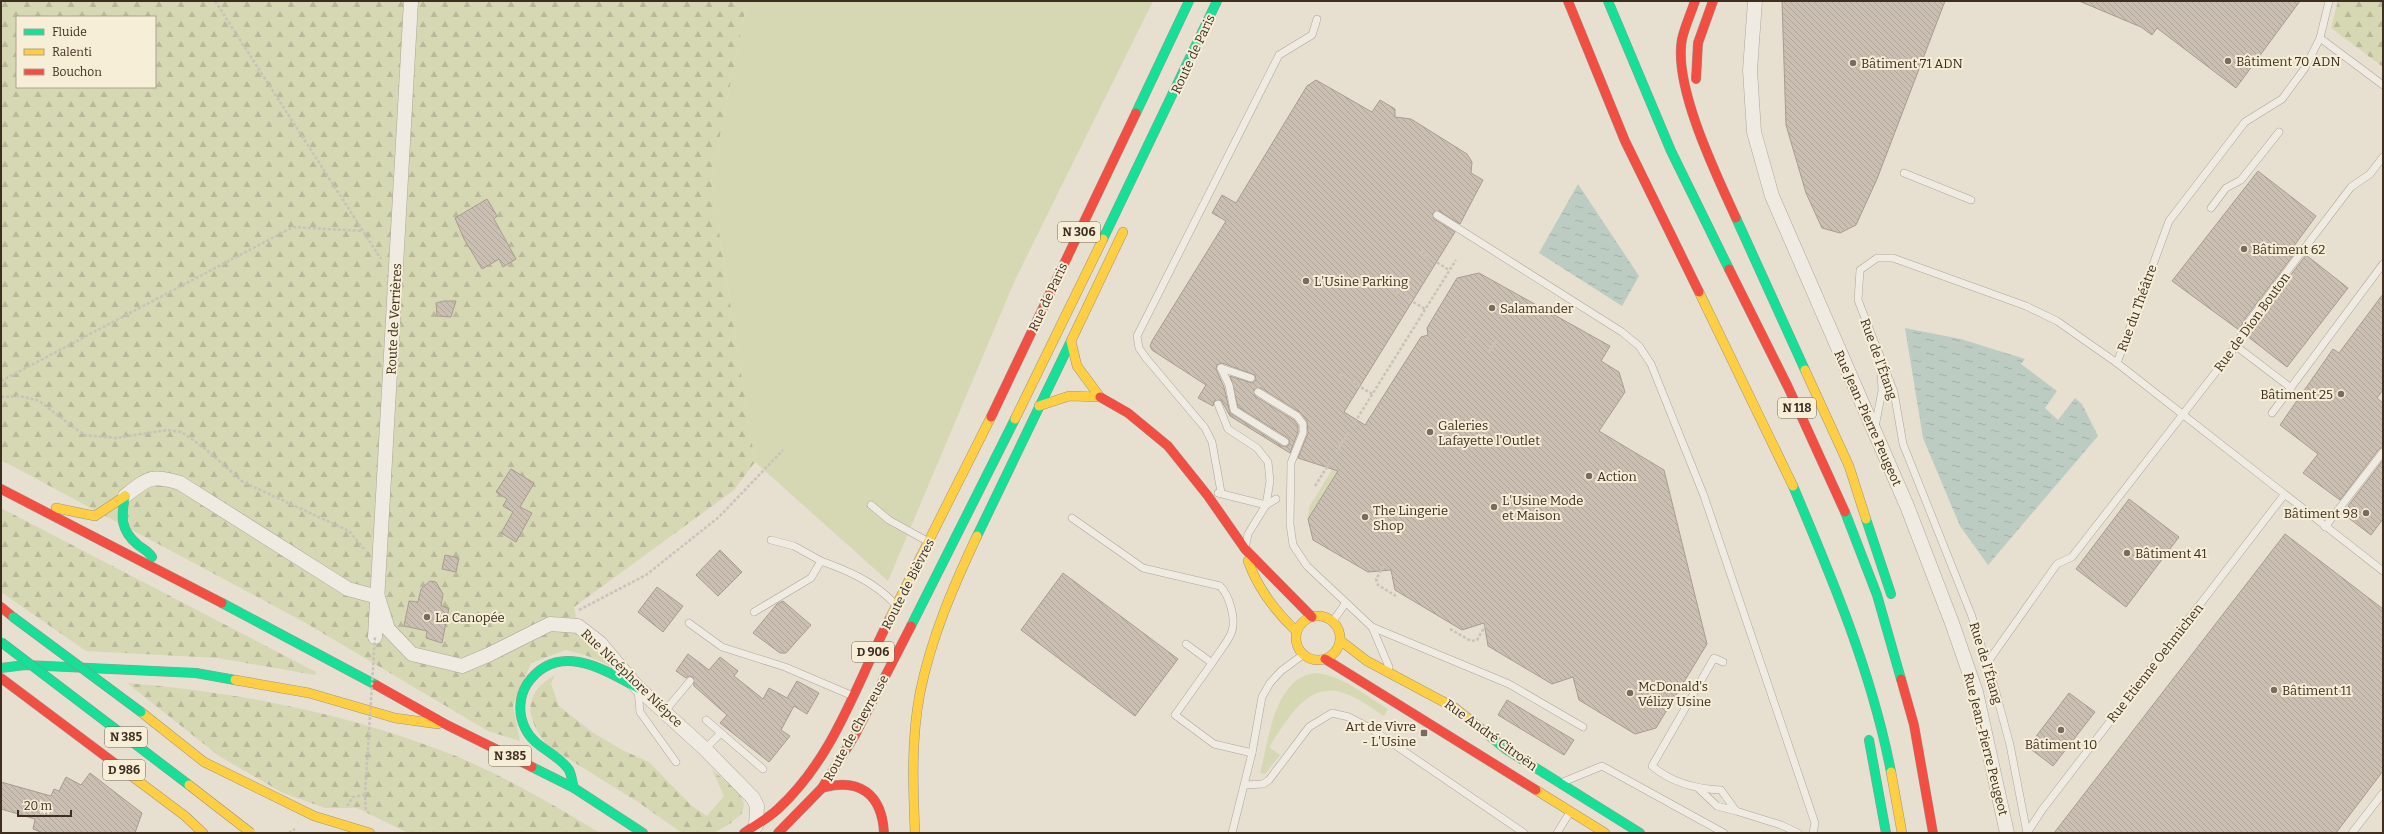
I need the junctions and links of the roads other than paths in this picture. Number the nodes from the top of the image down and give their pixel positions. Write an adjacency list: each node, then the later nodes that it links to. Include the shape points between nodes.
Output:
1 (412, 1): 59 (street, Route de Verrières)
2 (1189, 1): 39 (main road, Rue de Paris / N 306)
3 (1217, 1): 13 (main road, Route de Paris / N 306)
4 (1568, 1): 56 (main road, N 118, via 1625,142 1779,454)
5 (1608, 1): 89 (main road, N 118, via 1671,151 1788,387 1853,531 1877,595)
6 (1695, 1): 14 (main road, via 1682,39 1682,54 1684,84)
7 (1713, 1): 14 (main road, via 1698,43)
8 (1755, 1): 36 (street, Rue Jean-Pierre Peugeot, via 1750,70 1754,132 1772,196)
9 (2329, 1): 11 (lane, Rue du Théâtre)
10 (1317, 19): 42 (lane, via 1312,35 1279,55 1137,336 1139,348 1146,358 1205,428 1212,442)
11 (2320, 38): 12 (lane); 26 (lane, Rue du Théâtre, via 2305,68 2282,99 2245,122 2169,221)
12 (2383, 85)
13 (1168, 107): 16 (main road); 40 (main road, Rue de Paris / N 306)
14 (1698, 126): 60 (main road, via 1723,189 1849,466)
15 (2279, 132): 20 (lane, via 2241,180 2226,188)
16 (1153, 157)
17 (2383, 157): 25 (lane, Rue de Dion Bouton, via 2370,174 2351,187 2250,320)
18 (1904, 173): 19 (lane)
19 (1971, 200)
20 (2211, 208)
21 (1437, 214): 124 (lane, via 1622,332 1639,346 1651,364 1704,496 1815,822)
22 (1127, 222): 24 (main road)
23 (2383, 264): 29 (lane)
24 (1071, 341): 31 (main road, via 1077,366); 33 (main road)
25 (2236, 346): 29 (lane); 35 (lane, Rue de Dion Bouton)
26 (2117, 363): 27 (lane, Rue de l'Étang, via 2057,321 2026,306 1893,258 1877,258 1860,270 1858,300); 35 (lane, Rue du Théâtre)
27 (1881, 364): 36 (lane, via 1882,391); 80 (lane, Rue de l'Étang, via 1894,392 1903,444 1971,614)
28 (1251, 378): 37 (lane, via 1221,368 1229,385 1234,410)
29 (2291, 388): 34 (lane)
30 (1258, 392): 61 (lane, via 1297,416 1303,424 1303,433 1291,463 1290,524 1293,545 1307,566)
31 (1100, 397): 33 (main road, via 1079,394 1062,396); 45 (main road, via 1128,413 1168,446)
32 (1218, 404): 48 (lane, via 1228,429 1257,448 1268,462 1270,481)
33 (1039, 406): 104 (main road, via 961,569 932,645 920,694 916,726)
34 (2272, 413)
35 (2182, 414): 43 (lane, Rue du Théâtre); 80 (lane, Rue de Dion Bouton, via 2072,557 2057,564)
36 (1874, 431): 128 (street, Rue Jean-Pierre Peugeot, via 1912,520 1976,692)
37 (1285, 442)
38 (2383, 452): 51 (lane)
39 (969, 463): 53 (main road, Route de Bièvres / D 906)
40 (984, 483): 101 (main road, Route de Chevreuse / D 906, via 855,735)
41 (1, 489): 49 (main road, N 385)
42 (1221, 492): 45 (lane); 48 (lane)
43 (2284, 495): 51 (lane, Rue du Théâtre); 129 (lane, Rue Etienne Oehmichen)
44 (125, 496): 49 (main road, via 95,516 59,507); 57 (main road, via 120,521 122,528 152,556); 59 (street, via 146,480 162,478 180,483 348,589)
45 (1208, 496): 54 (main road)
46 (1276, 499): 48 (lane)
47 (871, 505): 53 (lane, via 889,520)
48 (1266, 505): 54 (lane, via 1248,534)
49 (41, 510): 57 (main road, N 385)
50 (1072, 518): 79 (lane, via 1143,568 1220,586 1227,592 1233,630)
51 (2325, 527): 58 (lane, Rue du Théâtre)
52 (771, 540): 55 (lane, via 794,546)
53 (929, 542): 62 (main road, Route de Bièvres / D 906)
54 (1245, 549): 65 (main road); 69 (main road, via 1251,572 1278,611)
55 (821, 561): 62 (lane, via 856,574); 64 (lane, via 811,578)
56 (1825, 562): 75 (main road); 126 (main road, N 118, via 1875,701)
57 (154, 568): 90 (main road, N 385, via 340,664)
58 (2383, 571)
59 (378, 597): 70 (street, Route de Verrières); 85 (street, Rue Nicéphore Niépce, via 388,629 412,654 462,666 488,656 550,624 578,626 600,644)
60 (1894, 603)
61 (1345, 604): 66 (lane); 68 (lane)
62 (897, 606): 86 (main road, Route de Bièvres / D 906, via 871,656)
63 (1, 607): 109 (main road, bridge, via 204,762 314,816)
64 (754, 612)
65 (1312, 617): 66 (main road, via 1319,616); 69 (main road, via 1300,626)
66 (1333, 621): 71 (main road)
67 (689, 623): 86 (lane, via 722,647 785,667)
68 (1372, 627): 82 (lane); 91 (lane, via 1509,684)
69 (1297, 632): 76 (main road, via 1297,644)
70 (375, 637)
71 (1341, 641): 77 (main road, via 1333,654); 82 (main road, Rue André Citroën, via 1366,661)
72 (1, 642): 111 (main road, N 385, bridge)
73 (1186, 644): 79 (lane)
74 (1903, 648): 89 (main road)
75 (1847, 651)
76 (1304, 654): 77 (main road, via 1315,660); 95 (lane, via 1281,671 1262,697)
77 (1325, 659): 99 (main road, Rue André Citroën)
78 (1723, 662): 102 (lane, via 1714,658 1652,766 1663,775)
79 (1212, 663): 95 (lane, via 1175,715 1214,744)
80 (1987, 664): 129 (lane, Rue de l'Étang, via 2010,745)
81 (1, 668): 90 (main road, via 32,666 196,673 309,693 395,718)
82 (1392, 675): 99 (main road, Rue André Citroën, via 1456,708)
83 (1, 678): 110 (main road, D 986)
84 (690, 681): 87 (lane)
85 (638, 688): 87 (street, Rue Nicéphore Niépce); 96 (lane, via 640,712); 100 (main road, via 602,669 564,660 554,661 541,668 527,683 520,698 526,731 536,746 568,769)
86 (855, 697): 108 (main road, Route de Bièvres / D 906, via 836,734 799,787 778,810)
87 (665, 711): 94 (street, Rue Nicéphore Niépce)
88 (706, 720): 93 (lane)
89 (1914, 724): 127 (main road, N 118)
90 (447, 725): 100 (main road, N 385)
91 (1584, 727)
92 (1867, 732): 125 (main road)
93 (721, 733): 94 (lane); 97 (lane)
94 (705, 749): 108 (street, Rue Nicéphore Niépce, via 753,798 757,806)
95 (1252, 753): 98 (lane)
96 (676, 762)
97 (763, 769)
98 (1245, 785): 117 (lane); 118 (lane, via 1263,784 1269,780 1308,727 1332,713 1349,717 1370,728)
99 (1550, 787): 106 (main road, Rue André Citroën); 121 (main road, Rue André Citroën); 122 (lane, via 1602,766)
100 (574, 788): 113 (main road, N 385)
101 (822, 788): 114 (main road, Route de Chevreuse / D 906); 115 (main road, via 843,783 863,790 878,805)
102 (1699, 789): 105 (lane, via 1717,806); 105 (lane, via 1721,790)
103 (2383, 793): 130 (lane)
104 (914, 807): 107 (lane); 116 (main road)
105 (1736, 811): 123 (lane)
106 (1570, 812): 119 (lane); 120 (main road, Rue André Citroën)
107 (907, 826)
108 (750, 829)
109 (354, 831): 112 (main road)
110 (203, 833)
111 (251, 833)
112 (370, 833)
113 (643, 833)
114 (778, 833)
115 (884, 833)
116 (914, 833)
117 (1232, 833)
118 (1524, 833)
119 (1557, 833)
120 (1605, 833)
121 (1640, 833)
122 (1724, 833)
123 (1798, 833)
124 (1813, 833)
125 (1886, 833)
126 (1902, 833)
127 (1933, 833)
128 (2007, 833)
129 (2027, 833)
130 (2352, 833)

